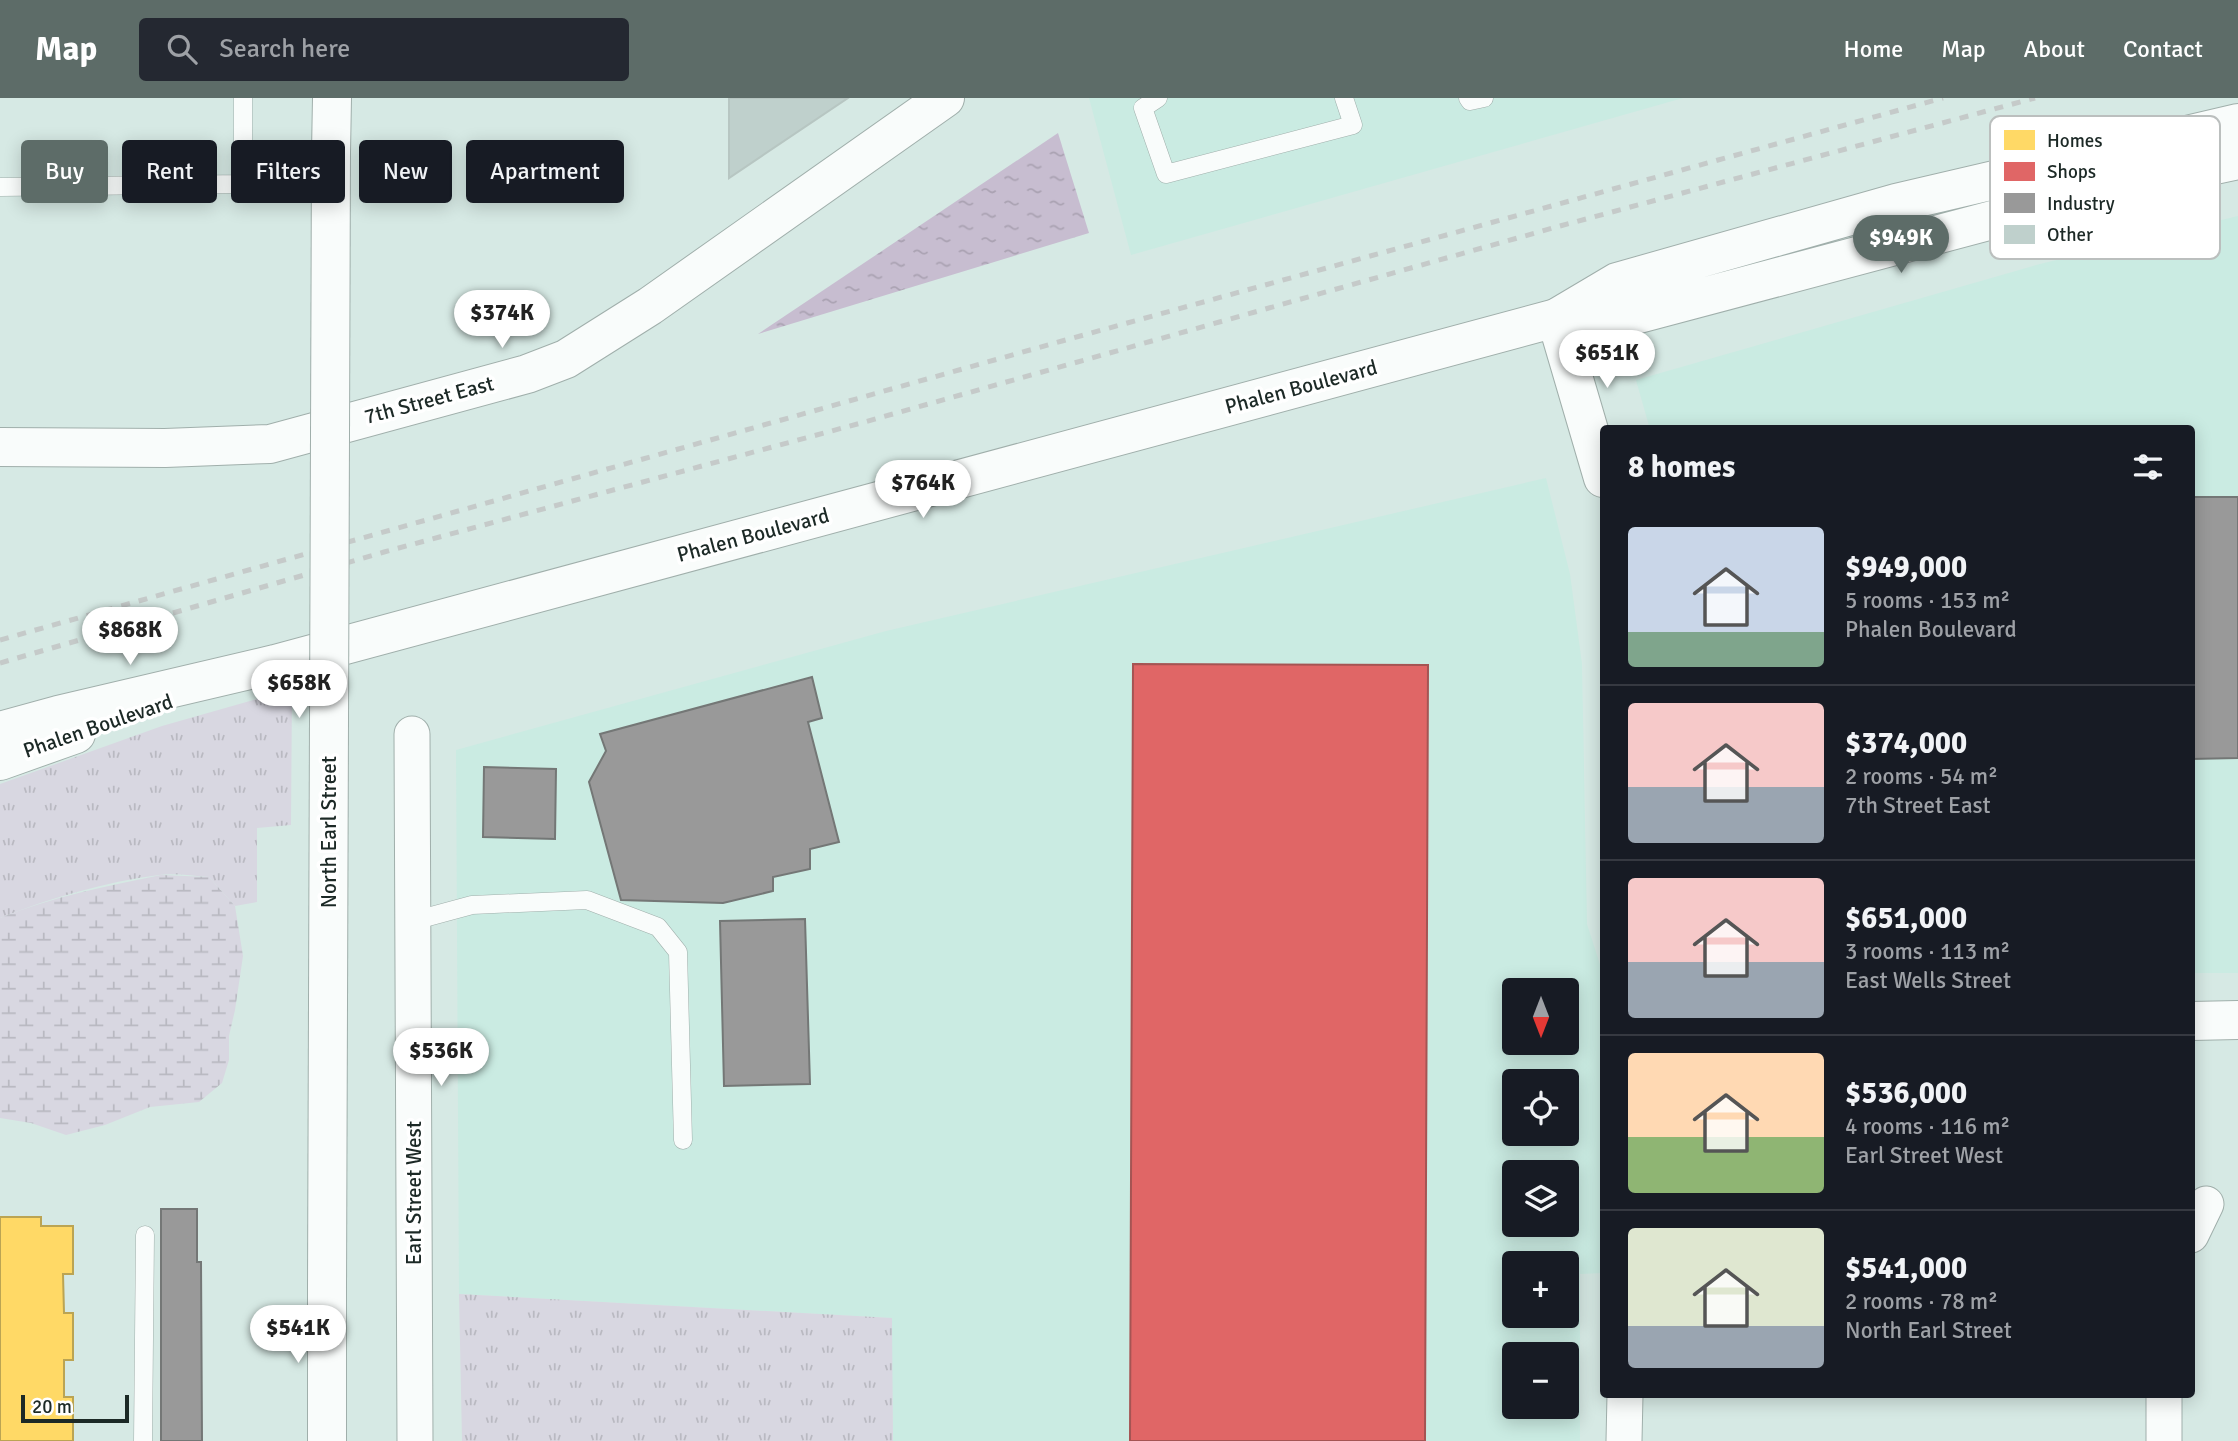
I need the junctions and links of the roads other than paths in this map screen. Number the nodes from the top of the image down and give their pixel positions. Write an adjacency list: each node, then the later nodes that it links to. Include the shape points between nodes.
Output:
1 (243, 98): 13 (lane, via 243,184)
2 (332, 98): 32 (main road, North Earl Street, bridge)
3 (946, 98): 16 (main road, 7th Street East, via 650,306 566,359 527,374 270,444)
4 (1158, 98): 5 (lane, via 1143,108 1166,174 1353,125)
5 (1344, 98)
6 (1468, 98): 7 (lane, via 1470,102)
7 (1484, 98)
8 (2238, 123): 9 (main road, Phalen Boulevard)
9 (2220, 127)
10 (2238, 160): 11 (main road, Phalen Boulevard)
11 (2220, 164)
12 (1990, 181): 15 (main road, Phalen Boulevard, via 1617,282)
13 (0, 187)
14 (1990, 221): 15 (main road, Phalen Boulevard, via 1624,318)
15 (1556, 318): 17 (main road); 18 (main road, Phalen Boulevard)
16 (0, 447)
17 (1600, 468)
18 (275, 664): 19 (main road, Phalen Boulevard); 21 (main road, Phalen Boulevard)
19 (0, 731)
20 (412, 734): 22 (street, Earl Street West)
21 (0, 761)
22 (413, 921): 25 (lane, via 472,905 587,900 658,927 678,952); 33 (street, Earl Street West)
23 (2238, 1020): 24 (main road)
24 (2195, 1021)
25 (683, 1140)
26 (2206, 1204): 27 (street)
27 (2195, 1227)
28 (145, 1236): 31 (lane)
29 (1625, 1398): 34 (street)
30 (2164, 1398): 35 (street)
31 (143, 1441)
32 (327, 1441)
33 (415, 1441)
34 (1624, 1441)
35 (2164, 1441)

